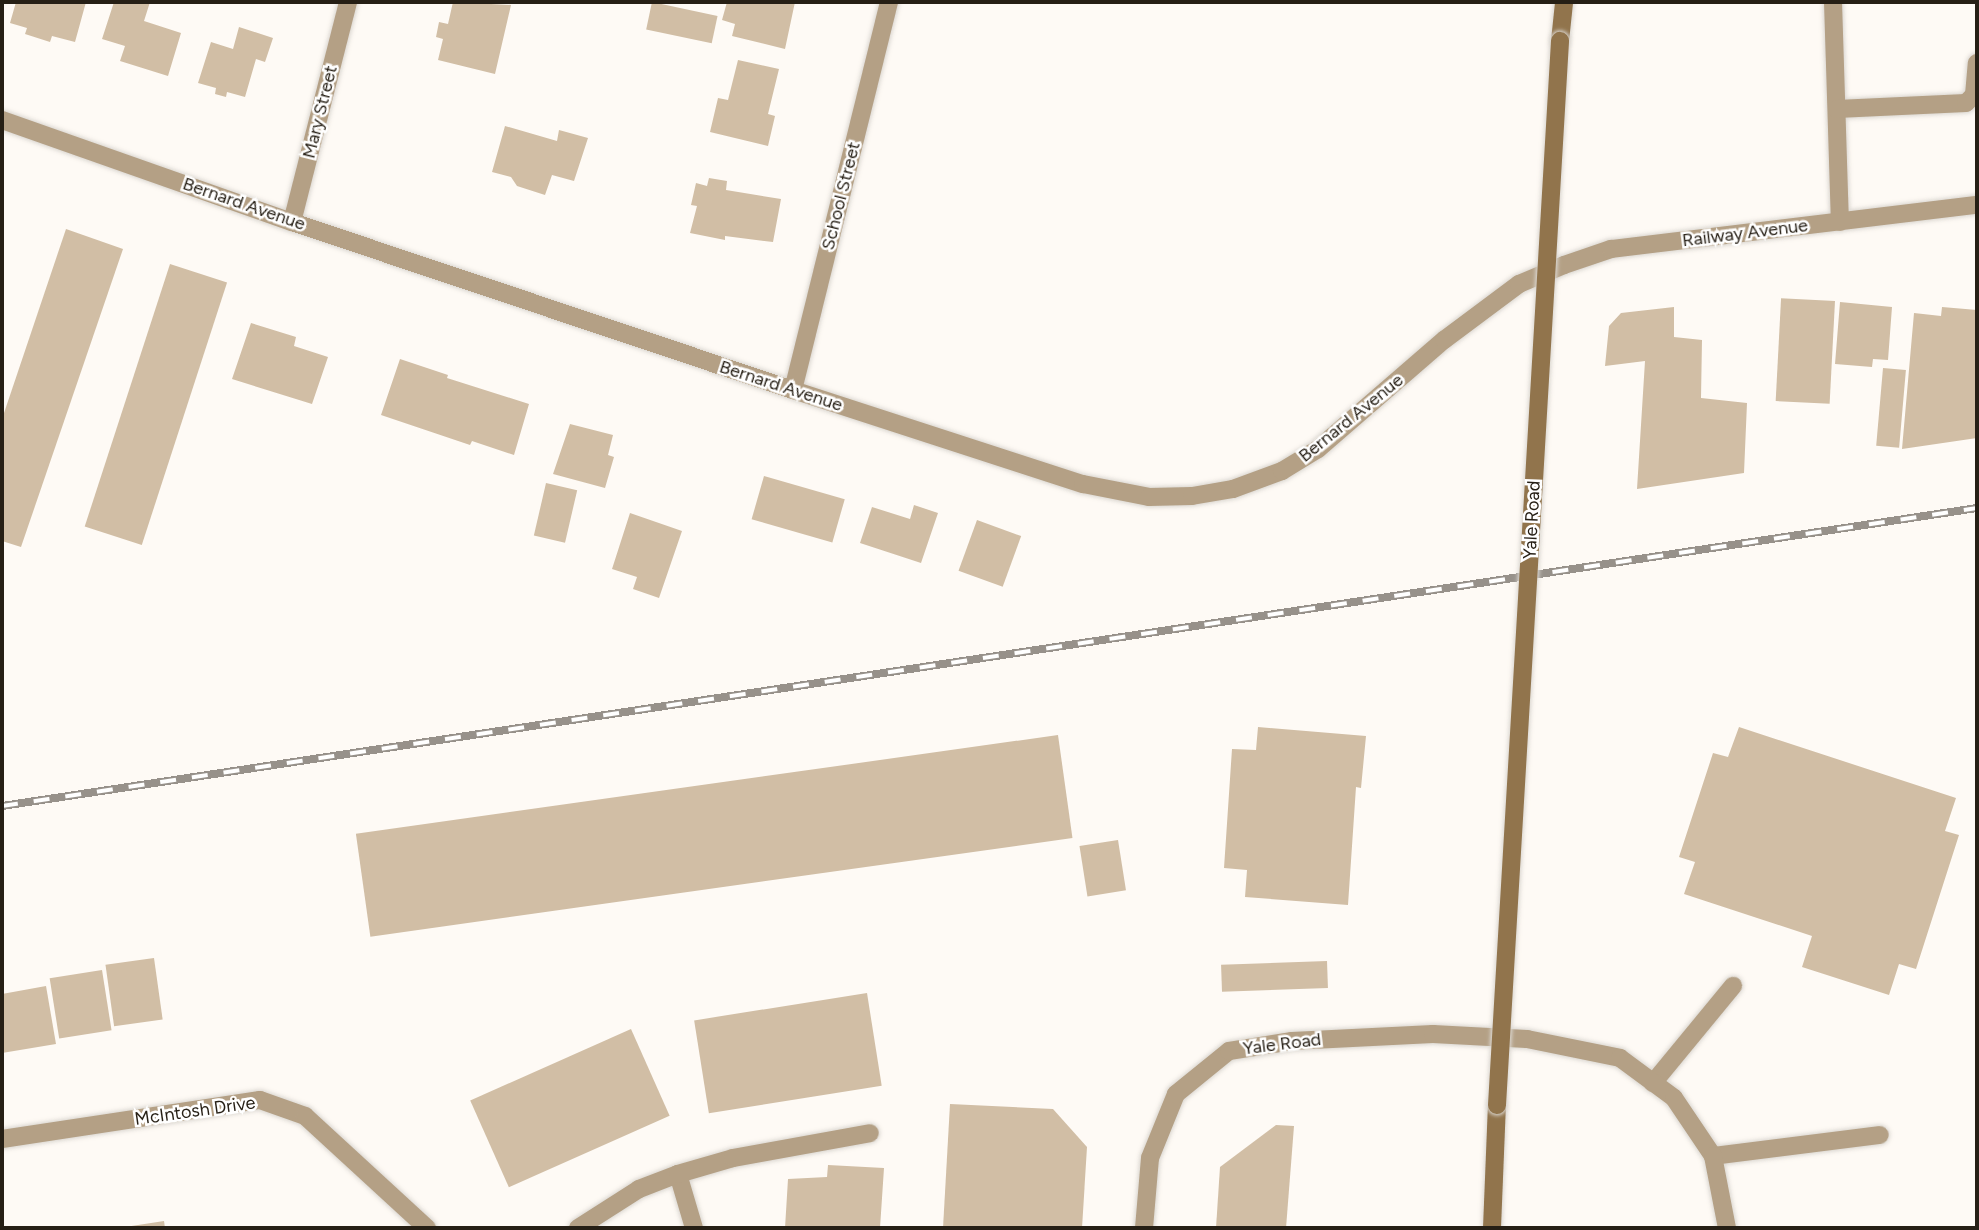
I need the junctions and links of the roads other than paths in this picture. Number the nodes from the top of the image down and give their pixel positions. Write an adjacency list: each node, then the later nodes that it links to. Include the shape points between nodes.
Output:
1 (348, 2): 9 (street, Mary Street)
2 (889, 2): 12 (street, School Street)
3 (1563, 2): 24 (main road, Yale Road, bridge)
4 (1833, 2): 6 (street)
5 (1977, 63): 6 (street, via 1973,95 1966,103)
6 (1837, 109): 10 (street)
7 (2, 120): 9 (street, Bernard Avenue)
8 (1977, 205): 10 (street, Railway Avenue)
9 (292, 222): 12 (street, Bernard Avenue)
10 (1840, 222): 11 (street, Railway Avenue, via 1611,249)
11 (1518, 284): 12 (street, Bernard Avenue, via 1444,340 1318,449 1282,471 1233,489 1192,496 1116,493)
12 (793, 390)
13 (1732, 986): 14 (street)
14 (1653, 1083): 18 (street, Yale Road, via 1674,1098); 23 (street, Yale Road, via 1620,1058 1527,1040 1433,1034 1292,1041 1229,1051 1176,1094 1150,1158)
15 (870, 1133): 19 (street, via 733,1158)
16 (1880, 1135): 18 (street)
17 (2, 1139): 20 (street, McIntosh Drive, via 260,1100 305,1116)
18 (1713, 1156): 25 (street, Yale Road)
19 (678, 1174): 21 (street, via 639,1189); 22 (street)
20 (427, 1228)
21 (579, 1228)
22 (694, 1228)
23 (1144, 1228)
24 (1492, 1228)
25 (1727, 1228)

